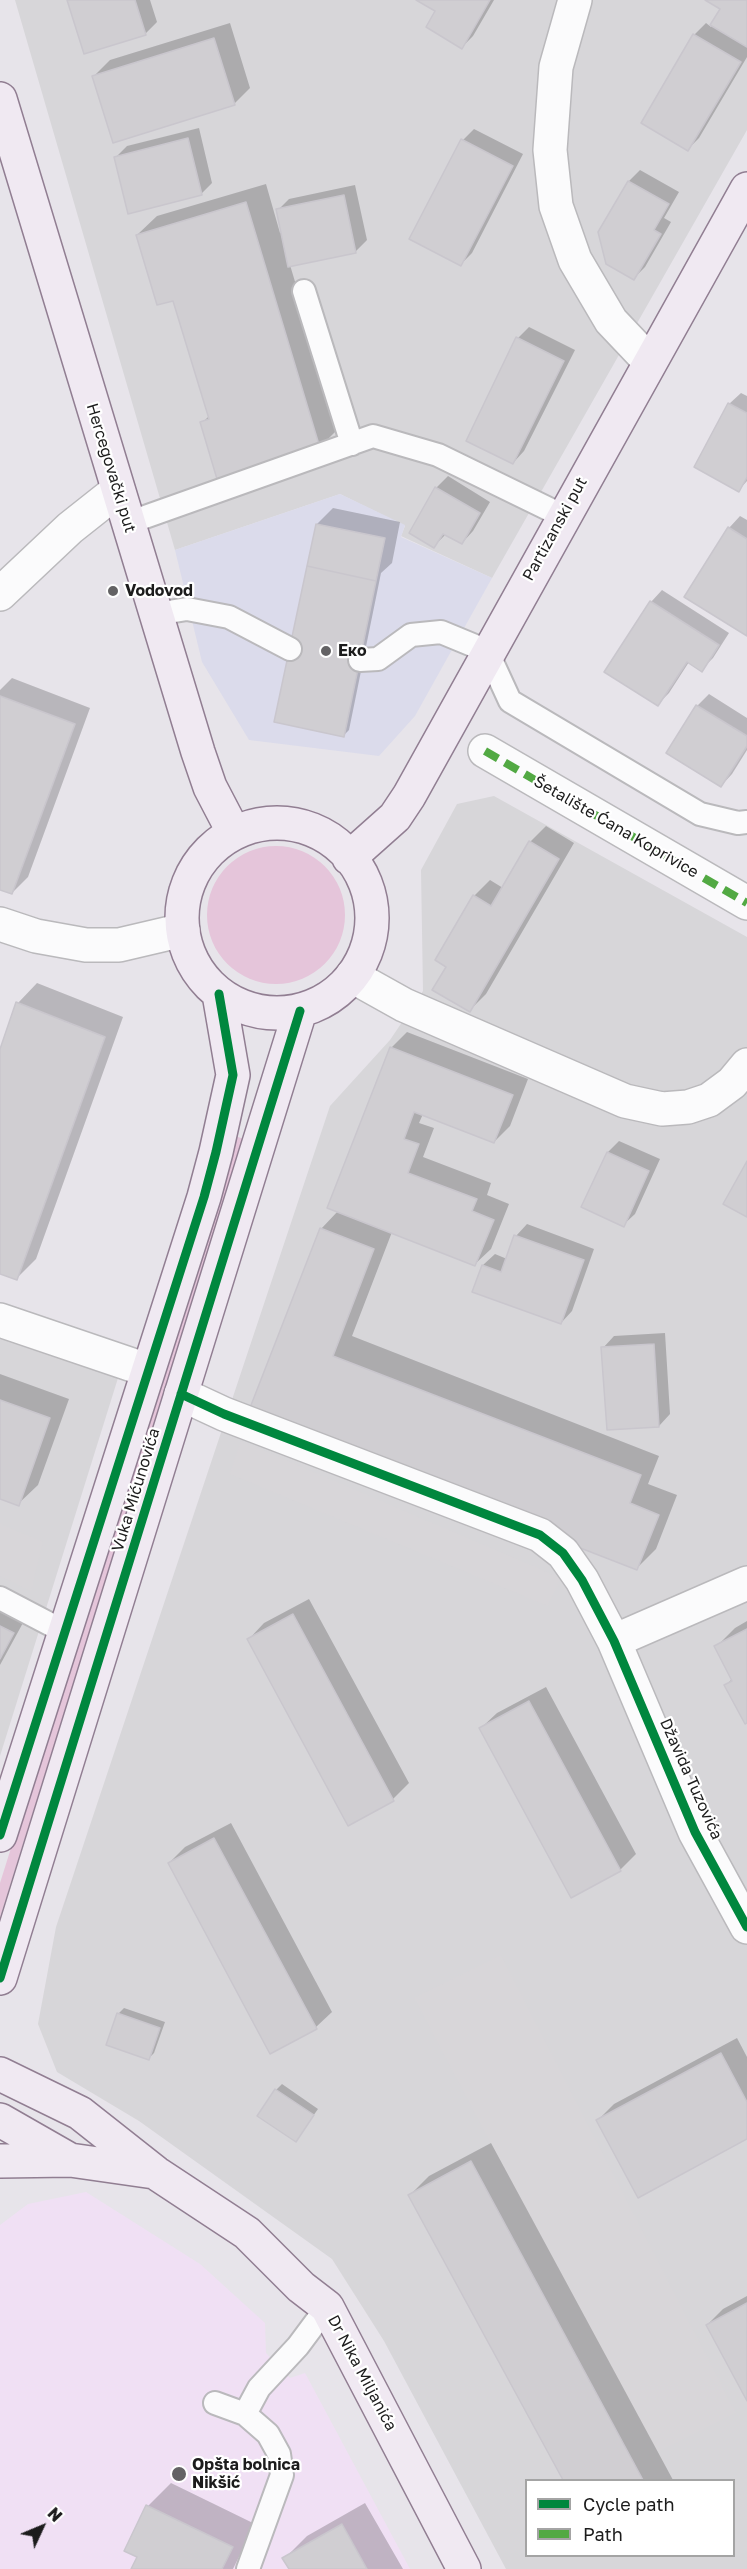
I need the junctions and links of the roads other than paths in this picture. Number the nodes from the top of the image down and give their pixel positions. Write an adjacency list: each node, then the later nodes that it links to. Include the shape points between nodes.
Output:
1 (575, 0): 5 (street, via 556,68 550,150 556,206 575,260 611,321)
2 (0, 99): 7 (main road, Hercegovački put)
3 (747, 189): 5 (main road, Partizanski put)
4 (304, 291): 6 (lane)
5 (650, 361): 8 (main road, Partizanski put)
6 (352, 444): 8 (lane, via 373,436 438,455); 9 (lane)
7 (118, 490): 9 (main road, Hercegovački put); 10 (street, via 70,528)
8 (563, 516): 13 (main road, Partizanski put)
9 (128, 523): 11 (main road, Hercegovački put)
10 (0, 594)
11 (156, 614): 12 (lane, via 187,609 229,616); 17 (main road, Hercegovački put, via 210,787)
12 (290, 649)
13 (487, 651): 14 (lane, via 441,632 411,635 378,659); 16 (lane, via 510,701 700,814); 18 (main road, Partizanski put, via 395,817)
14 (360, 660)
15 (485, 751): 19 (street, Šetalište Ćana Koprivice)
16 (747, 822)
17 (234, 833): 18 (main road, via 264,825 296,825 326,838); 21 (main road, via 201,860 190,879 184,899)
18 (350, 858): 22 (main road, via 365,885 372,916 363,958)
19 (747, 903)
20 (0, 924): 21 (street, via 36,936 86,945 119,945)
21 (183, 930): 23 (main road, via 192,961)
22 (352, 976): 24 (main road, via 328,997); 25 (street, via 404,1005 625,1101 662,1109 688,1107 709,1100 732,1083)
23 (219, 994): 24 (main road, via 257,1011); 27 (main road, Vuka Mićunovića, via 233,1075 204,1197)
24 (300, 1011): 28 (main road, Vuka Mićunovića)
25 (747, 1065)
26 (0, 1320): 27 (street)
27 (147, 1370): 31 (main road, Vuka Mićunovića)
28 (181, 1394): 32 (street, Džavida Tuzovića, via 540,1535 563,1553 582,1580); 35 (main road, Vuka Mićunovića)
29 (747, 1583): 32 (street)
30 (0, 1598): 31 (lane)
31 (63, 1631): 33 (main road, Vuka Mićunovića)
32 (614, 1641): 34 (street, Džavida Tuzovića, via 695,1832)
33 (0, 1835)
34 (747, 1927)
35 (0, 1978)
36 (0, 2074): 40 (main road, Dr Nika Miljanića, via 80,2113)
37 (0, 2120): 38 (main road, Dr Nika Miljanića)
38 (70, 2160): 39 (main road); 40 (main road, Dr Nika Miljanića)
39 (0, 2161)
40 (156, 2173): 41 (main road, Dr Nika Miljanića, via 247,2233)
41 (327, 2307): 43 (lane, via 259,2388); 45 (main road, Dr Nika Miljanića)
42 (215, 2403): 43 (lane)
43 (245, 2414): 44 (lane, via 268,2434 279,2454 282,2475)
44 (248, 2569)
45 (464, 2569)

